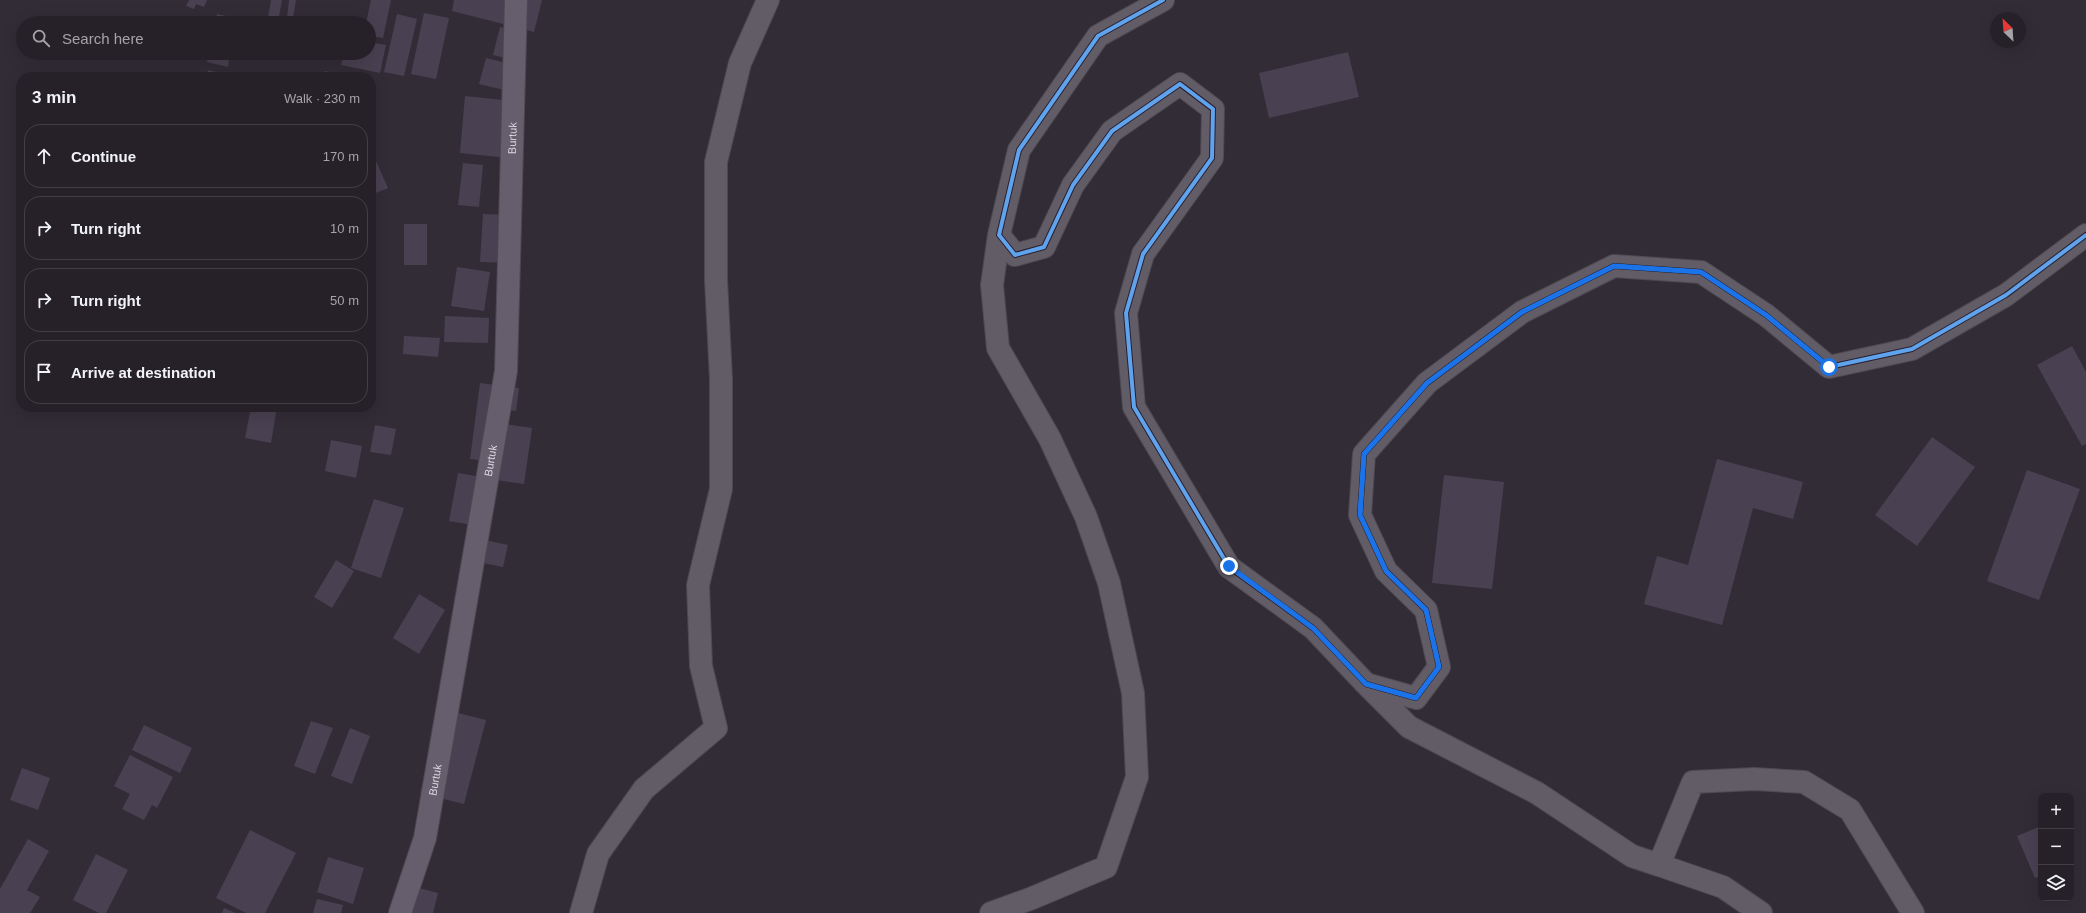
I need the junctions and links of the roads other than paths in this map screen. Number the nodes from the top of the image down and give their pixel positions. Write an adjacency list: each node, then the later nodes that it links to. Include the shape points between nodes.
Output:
1 (516, 0): 8 (main road, Burtuk, via 506,371 425,838)
2 (768, 0): 9 (street, via 740,63 716,162 721,489 698,585 701,666 716,728 644,789 598,854)
3 (1163, 0): 4 (street, via 1098,36 1093,42 1019,150)
4 (999, 235): 6 (street, via 1015,255 1044,247 1073,185 1112,131 1180,84 1213,110 1212,158 1143,254 1126,313 1134,407 1229,566 1313,628); 10 (street, via 992,285 998,348 1050,439 1086,517 1109,583 1133,693 1137,777 1106,867)
5 (2086, 235): 6 (street, via 2006,295 1912,349 1829,367 1766,315 1701,272 1614,266 1522,312 1427,383 1364,454 1360,515 1386,571 1426,610 1439,667 1416,698)
6 (1366, 684): 7 (street, via 1409,727 1537,793 1632,856)
7 (1659, 865): 11 (street, via 1723,887); 12 (street, via 1693,782 1754,779 1804,782 1850,810)
8 (400, 913)
9 (581, 913)
10 (990, 913)
11 (1761, 913)
12 (1913, 913)

